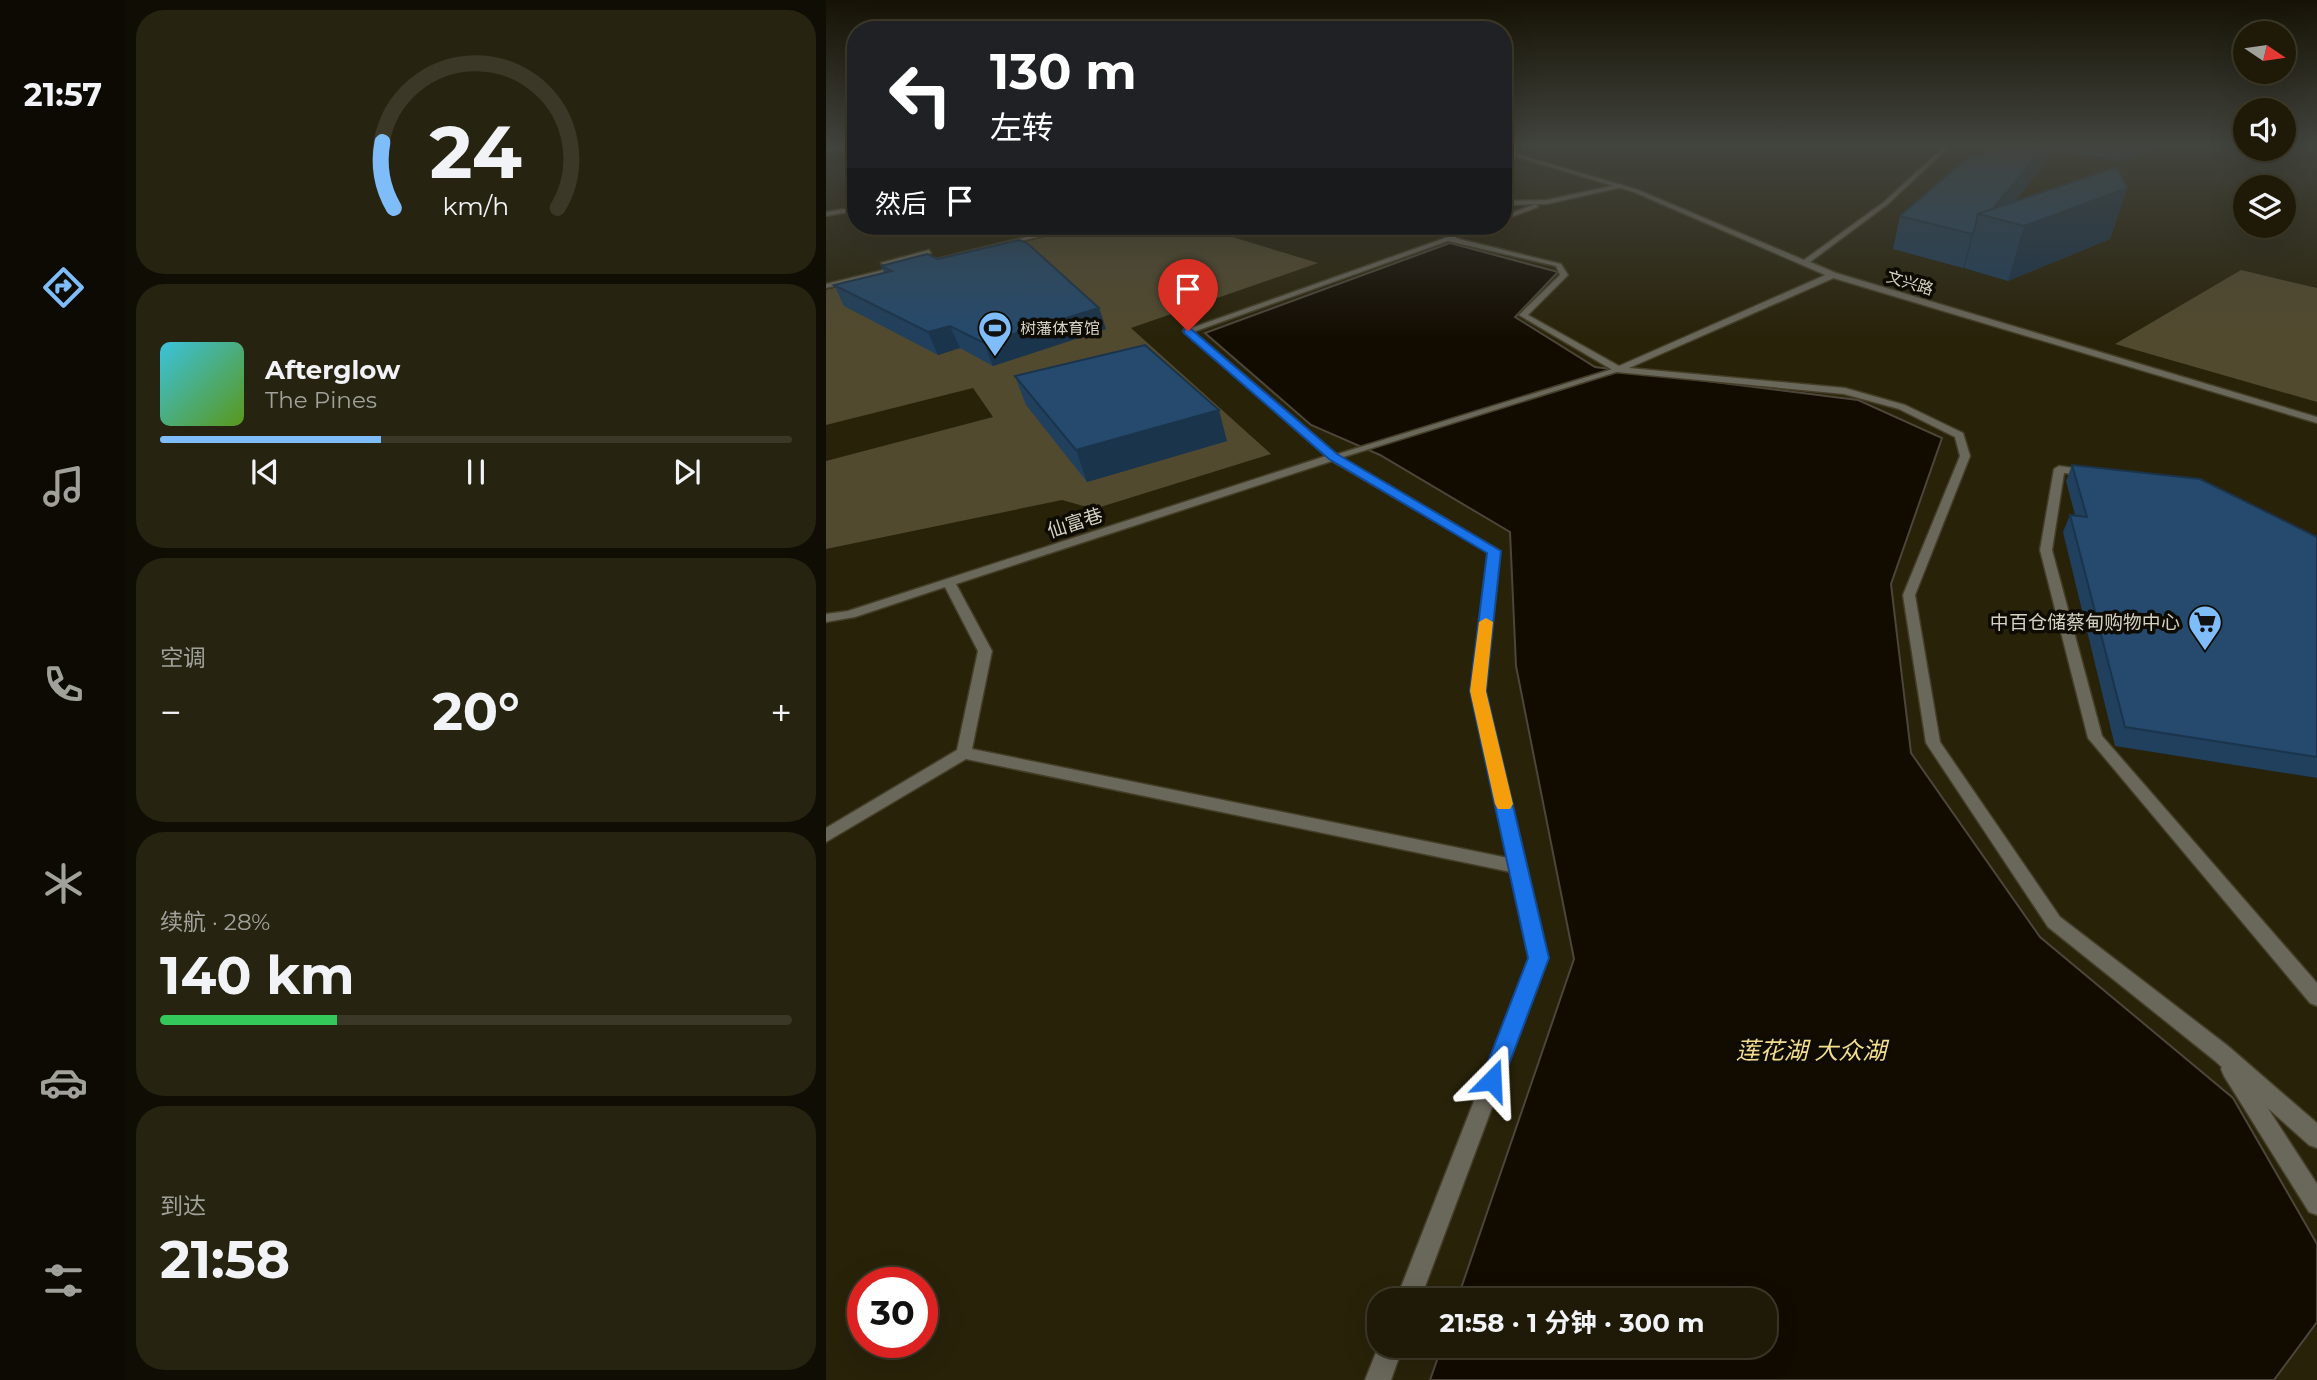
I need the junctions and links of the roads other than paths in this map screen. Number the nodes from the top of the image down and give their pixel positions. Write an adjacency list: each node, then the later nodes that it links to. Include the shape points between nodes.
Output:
1 (1676, 209): 9 (street, 文兴路)
2 (1876, 209): 9 (street)
3 (847, 210): 4 (street)
4 (826, 214)
5 (1041, 235): 12 (street)
6 (1460, 235): 7 (street)
7 (1450, 239): 13 (street, via 1559,265 1564,275 1523,315); 15 (street, via 1188,331)
8 (933, 251): 10 (street)
9 (1803, 264): 11 (street, 文兴路)
10 (853, 270)
11 (1833, 275): 13 (street, 仙富巷); 14 (street, 文兴路)
12 (826, 286)
13 (1619, 370): 15 (street, 仙富巷); 23 (street, via 1845,391 1902,407 1960,435 1965,456 1909,595 1933,743 2054,922)
14 (2317, 420)
15 (1333, 457): 17 (street, 仙富巷); 21 (street, via 1494,551 1478,691)
16 (2097, 474): 22 (street, via 2059,469 2046,550 2095,738)
17 (949, 582): 18 (street, 仙富巷); 19 (street, via 985,651)
18 (826, 618)
19 (964, 753): 20 (street); 21 (street)
20 (826, 836)
21 (1518, 867): 26 (street, via 1539,958)
22 (2317, 996)
23 (2221, 1053): 24 (street); 25 (street)
24 (2317, 1137)
25 (2317, 1205)
26 (1413, 1288)
27 (1386, 1358): 28 (street)
28 (1378, 1380)

